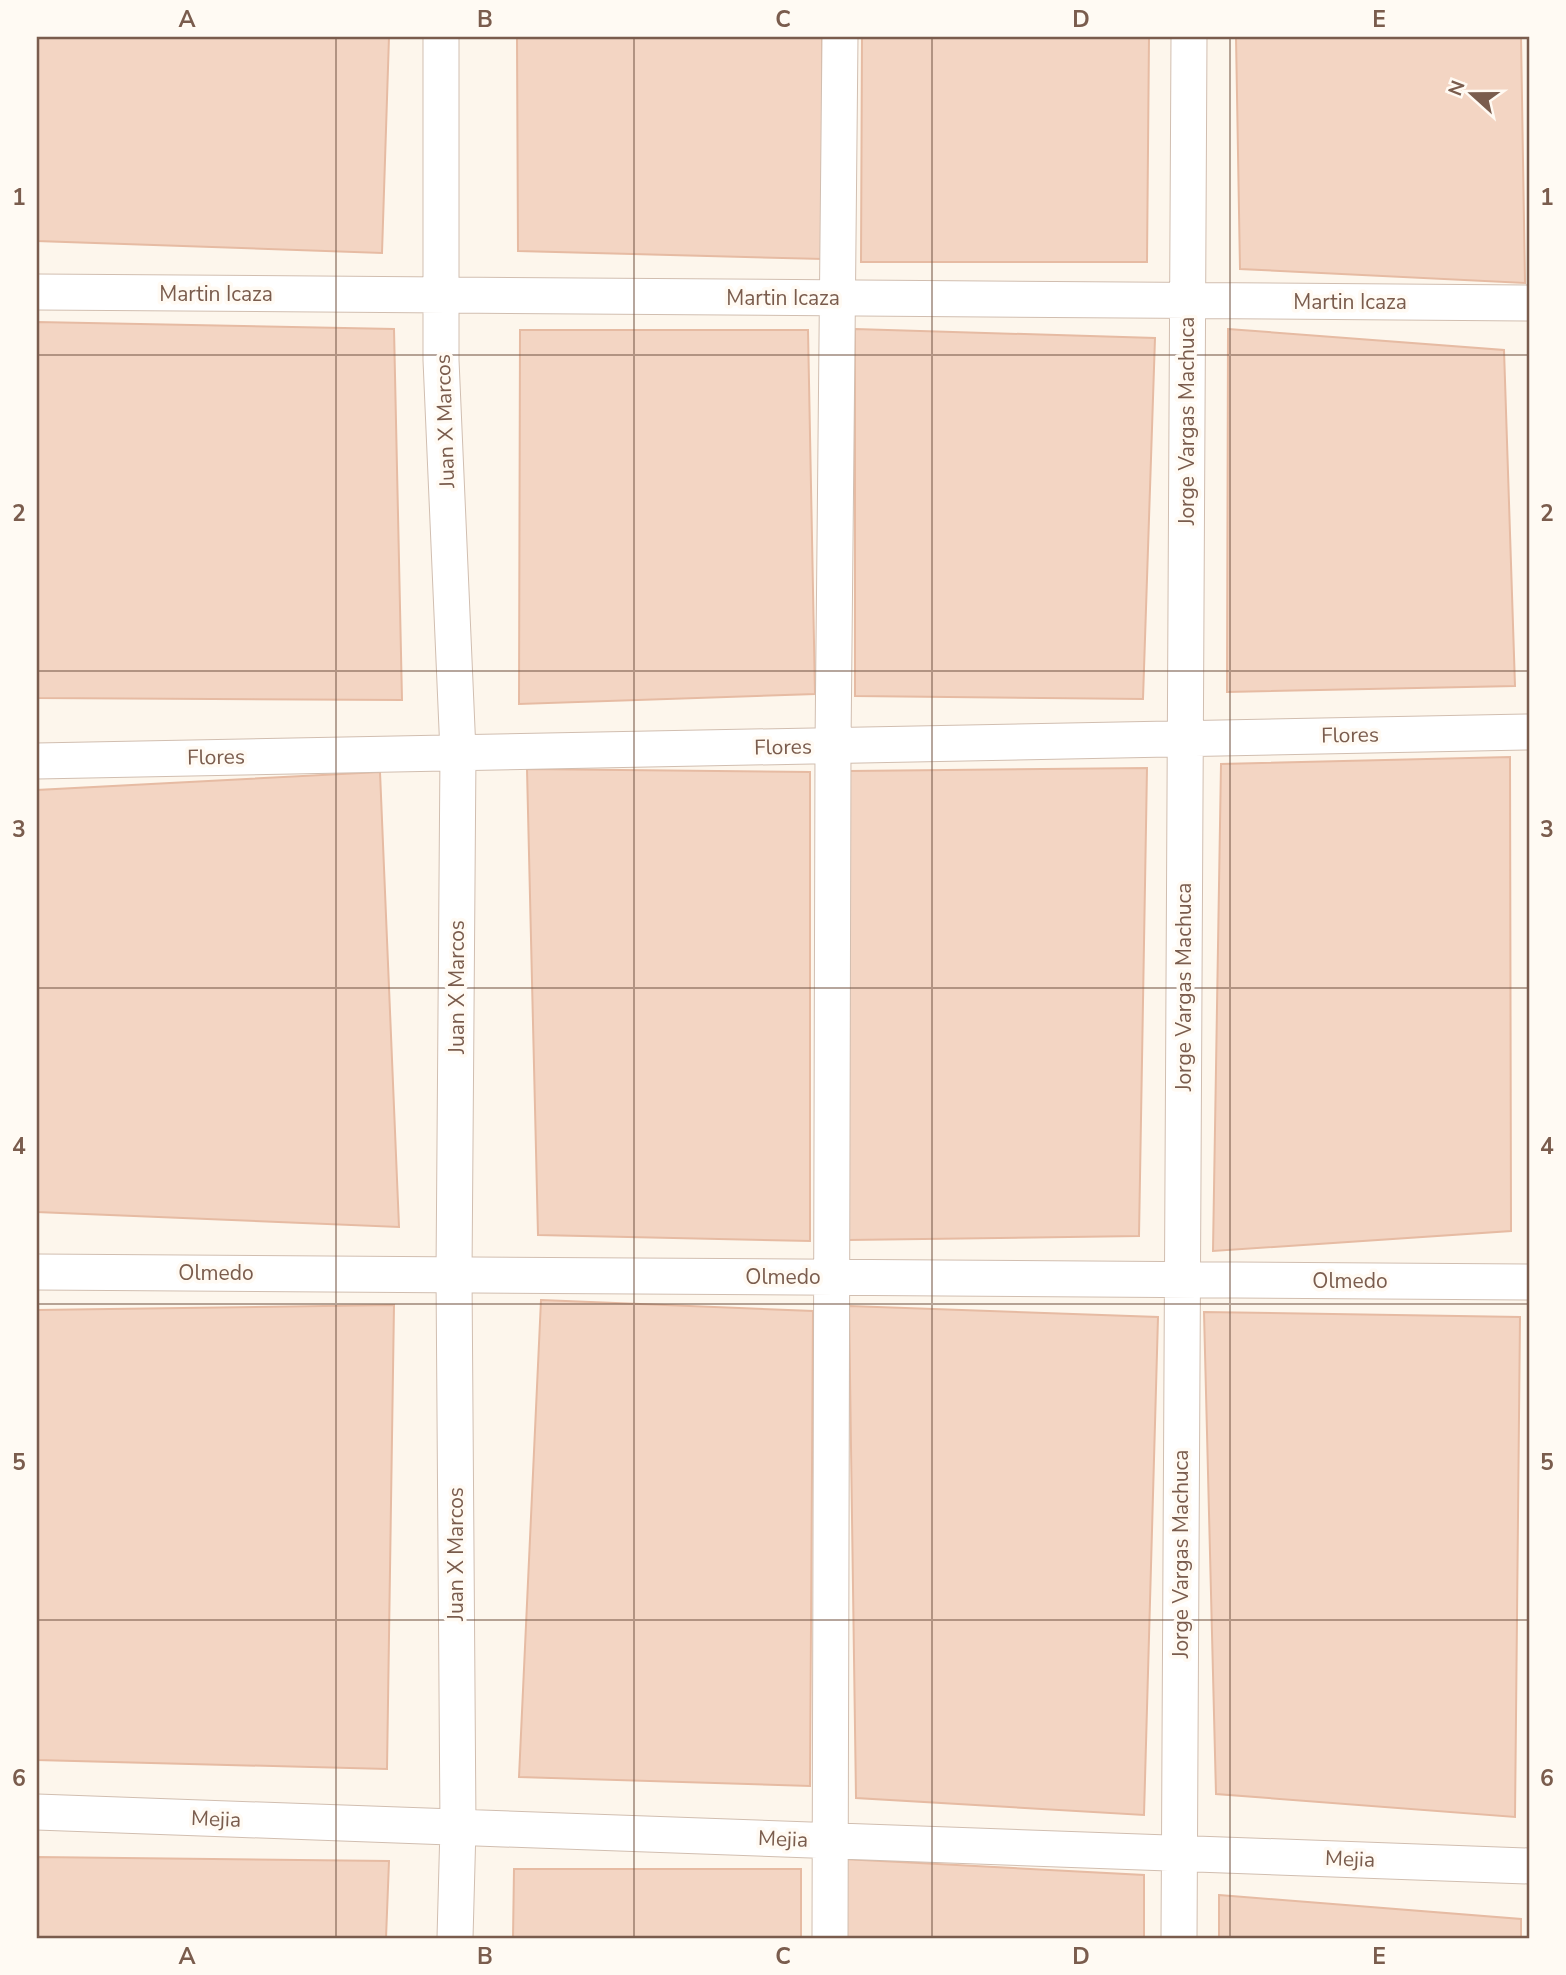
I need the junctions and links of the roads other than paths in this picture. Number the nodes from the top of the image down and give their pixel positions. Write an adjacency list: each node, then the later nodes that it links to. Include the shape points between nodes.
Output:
1 (441, 37): 5 (street, Juan X Marcos)
2 (840, 37): 6 (street)
3 (1189, 37): 7 (street, Jorge Vargas Machuca)
4 (37, 292): 5 (street, Martin Icaza)
5 (443, 295): 6 (street, Martin Icaza); 12 (street, Juan X Marcos, via 441,360)
6 (839, 298): 7 (street, Martin Icaza); 11 (street)
7 (1188, 300): 8 (street, Martin Icaza); 10 (street, Jorge Vargas Machuca)
8 (1529, 303)
9 (1529, 732): 10 (street, Flores)
10 (1186, 738): 11 (street, Flores); 17 (street, Jorge Vargas Machuca)
11 (833, 746): 12 (street, Flores); 16 (street)
12 (458, 752): 13 (street, Flores); 15 (street, Juan X Marcos)
13 (37, 761)
14 (37, 1272): 15 (street, Olmedo)
15 (454, 1275): 16 (street, Olmedo); 20 (street, Juan X Marcos)
16 (832, 1277): 17 (street, Olmedo); 21 (street)
17 (1182, 1279): 18 (street, Olmedo); 22 (street, Jorge Vargas Machuca)
18 (1529, 1282)
19 (37, 1812): 20 (street, Mejia)
20 (458, 1827): 21 (street, Mejia); 24 (street, Juan X Marcos)
21 (831, 1841): 22 (street, Mejia); 25 (street)
22 (1180, 1853): 23 (street, Mejia); 26 (street, Jorge Vargas Machuca)
23 (1529, 1866)
24 (454, 1938)
25 (831, 1938)
26 (1179, 1938)

